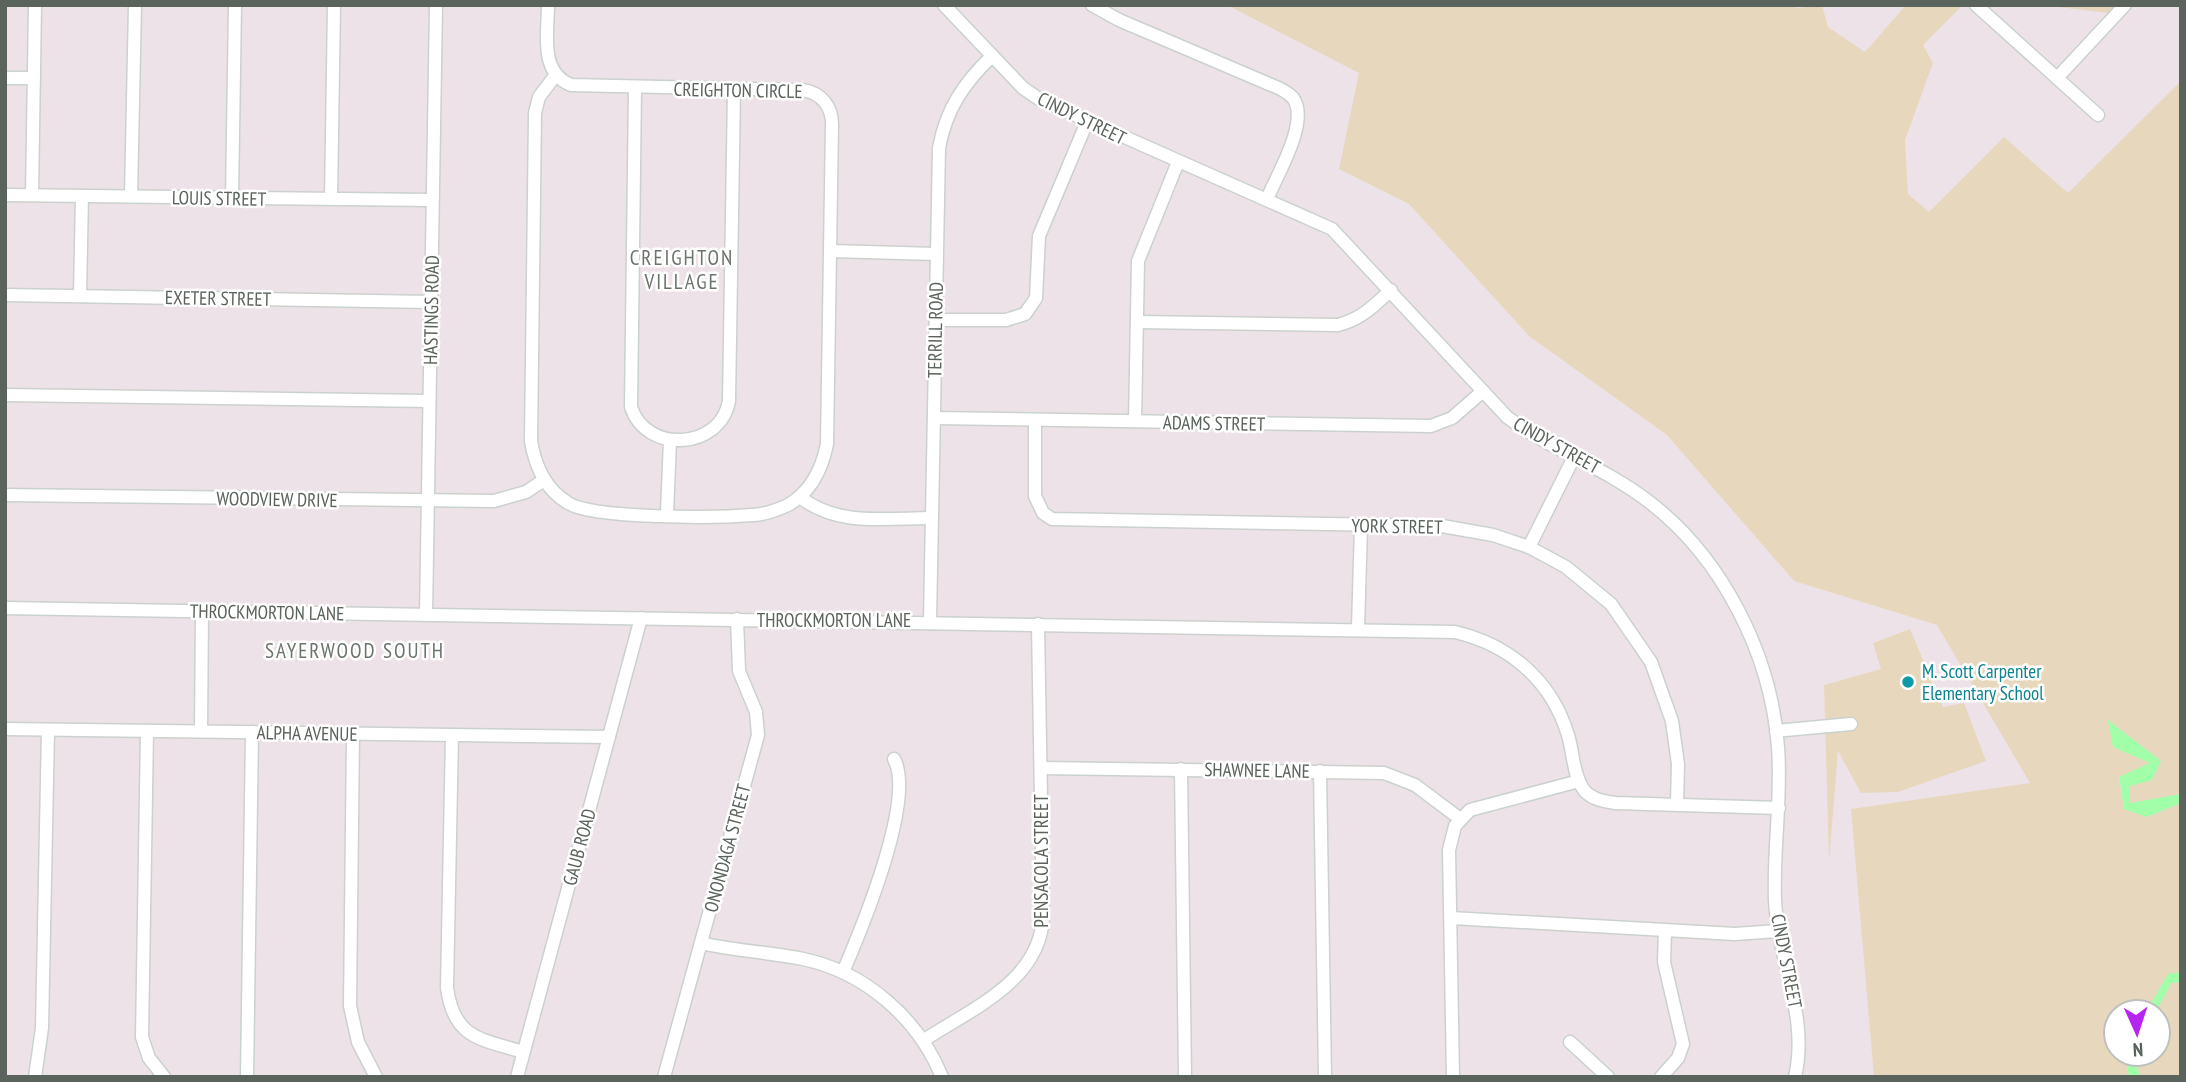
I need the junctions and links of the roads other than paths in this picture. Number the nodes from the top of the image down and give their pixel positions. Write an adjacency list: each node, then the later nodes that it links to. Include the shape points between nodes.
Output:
1 (35, 5): 14 (street)
2 (135, 5): 24 (street)
3 (235, 5): 25 (street)
4 (334, 5): 26 (street)
5 (436, 5): 28 (street, HASTINGS ROAD)
6 (548, 5): 12 (street, via 548,58)
7 (944, 5): 11 (street, CINDY STREET)
8 (1092, 5): 27 (street, via 1291,96 1298,122)
9 (1976, 5): 15 (street)
10 (2125, 5): 15 (street)
11 (992, 56): 19 (street, CINDY STREET, via 1023,88); 30 (street, TERRILL ROAD, via 961,89 942,130)
12 (555, 76): 16 (street, CREIGHTON CIRCLE, via 576,87); 45 (street, via 539,97 535,113 531,441)
13 (5, 78): 14 (street)
14 (34, 78): 22 (street)
15 (2057, 78): 18 (street)
16 (635, 88): 17 (street, CREIGHTON CIRCLE); 43 (street, via 631,407 644,429)
17 (734, 90): 29 (street, CREIGHTON CIRCLE, via 803,90 819,96 829,107); 43 (street, via 729,401 724,418 712,431)
18 (2098, 115)
19 (1087, 122): 20 (street, CINDY STREET); 35 (street, via 1039,236 1038,288 1031,308 1006,320)
20 (1178, 162): 27 (street, CINDY STREET); 36 (street, via 1138,261)
21 (5, 195): 22 (street, LOUIS STREET)
22 (32, 195): 23 (street, LOUIS STREET)
23 (82, 196): 24 (street, LOUIS STREET); 33 (street)
24 (131, 197): 25 (street, LOUIS STREET)
25 (232, 198): 26 (street, LOUIS STREET)
26 (331, 199): 28 (street, LOUIS STREET)
27 (1268, 199): 31 (street, CINDY STREET, via 1332,229)
28 (432, 200): 34 (street, HASTINGS ROAD)
29 (831, 251): 30 (street); 47 (street, CREIGHTON CIRCLE, via 827,444 820,470)
30 (936, 254): 35 (street, TERRILL ROAD)
31 (1391, 290): 36 (street, via 1370,311 1338,325); 37 (street, CINDY STREET)
32 (5, 295): 33 (street, EXETER STREET)
33 (80, 296): 34 (street, EXETER STREET)
34 (431, 302): 39 (street, HASTINGS ROAD)
35 (936, 320): 40 (street, TERRILL ROAD)
36 (1137, 322): 42 (street)
37 (1483, 391): 42 (street, ADAMS STREET, via 1452,418 1431,426); 44 (street, CINDY STREET, via 1523,429)
38 (5, 395): 39 (street)
39 (429, 401): 48 (street, HASTINGS ROAD)
40 (934, 418): 41 (street, ADAMS STREET); 50 (street, TERRILL ROAD)
41 (1035, 421): 42 (street, ADAMS STREET); 51 (street, YORK STREET, via 1035,496 1043,513 1052,519)
42 (1135, 421)
43 (670, 440): 49 (street)
44 (1574, 455): 52 (street); 67 (street, CINDY STREET, via 1649,502 1713,569 1758,655)
45 (544, 481): 48 (street, WOODVIEW DRIVE, via 510,499); 49 (street, CREIGHTON CIRCLE, via 568,503 585,510)
46 (5, 495): 48 (street, WOODVIEW DRIVE)
47 (800, 497): 49 (street, CREIGHTON CIRCLE, via 777,510 754,515); 50 (street, via 822,513 845,517)
48 (428, 501): 55 (street, HASTINGS ROAD)
49 (667, 514)
50 (932, 518): 58 (street, TERRILL ROAD)
51 (1361, 526): 52 (street, YORK STREET, via 1459,528); 60 (street)
52 (1530, 547): 76 (street, YORK STREET, via 1566,567 1611,604 1651,662 1672,721)
53 (5, 608): 54 (street, THROCKMORTON LANE)
54 (202, 611): 55 (street, THROCKMORTON LANE); 65 (street)
55 (426, 615): 56 (street, THROCKMORTON LANE)
56 (641, 618): 57 (street, THROCKMORTON LANE); 70 (street, GAUB ROAD)
57 (737, 620): 58 (street, THROCKMORTON LANE); 82 (street, ONONDAGA STREET, via 739,671 756,712 758,735)
58 (930, 621): 59 (street, THROCKMORTON LANE)
59 (1038, 624): 60 (street, THROCKMORTON LANE); 72 (street, PENSACOLA STREET)
60 (1358, 628): 75 (street, THROCKMORTON LANE, via 1455,632 1511,654 1554,702 1569,736)
61 (1852, 724): 67 (street)
62 (5, 729): 63 (street, ALPHA AVENUE)
63 (48, 730): 64 (street, ALPHA AVENUE); 88 (street, via 43,1028)
64 (147, 732): 65 (street, ALPHA AVENUE); 89 (street, via 142,1037 149,1058)
65 (201, 732): 66 (street, ALPHA AVENUE)
66 (252, 732): 68 (street, ALPHA AVENUE); 90 (street)
67 (1776, 732): 77 (street, CINDY STREET)
68 (354, 734): 69 (street, ALPHA AVENUE); 87 (street, via 349,1006)
69 (452, 735): 70 (street, ALPHA AVENUE); 86 (street, via 450,1011 461,1027 476,1037)
70 (609, 737): 86 (street, GAUB ROAD)
71 (894, 759): 83 (street, via 899,788 890,835 871,904)
72 (1041, 768): 73 (street, SHAWNEE LANE); 84 (street, PENSACOLA STREET, via 1043,916 1036,953 1012,982)
73 (1181, 769): 74 (street, SHAWNEE LANE); 94 (street)
74 (1320, 771): 78 (street, SHAWNEE LANE, via 1400,777); 95 (street)
75 (1579, 780): 76 (street, via 1587,793 1606,802); 78 (street, via 1470,810)
76 (1677, 803): 77 (street)
77 (1779, 808): 81 (street, CINDY STREET)
78 (1459, 818): 79 (street, via 1450,837)
79 (1451, 918): 80 (street); 96 (street)
80 (1665, 931): 81 (street); 98 (street, via 1665,969 1683,1044 1678,1058)
81 (1778, 931): 99 (street, CINDY STREET, via 1800,1029)
82 (701, 943): 83 (street, via 806,960); 92 (street, ONONDAGA STREET)
83 (843, 972): 84 (street, via 895,1008)
84 (924, 1040): 93 (street)
85 (1570, 1042): 97 (street)
86 (523, 1052): 91 (street, GAUB ROAD)
87 (372, 1075)
88 (34, 1077)
89 (164, 1077)
90 (247, 1077)
91 (517, 1077)
92 (664, 1077)
93 (942, 1077)
94 (1185, 1077)
95 (1325, 1077)
96 (1453, 1077)
97 (1608, 1077)
98 (1661, 1077)
99 (1795, 1077)

